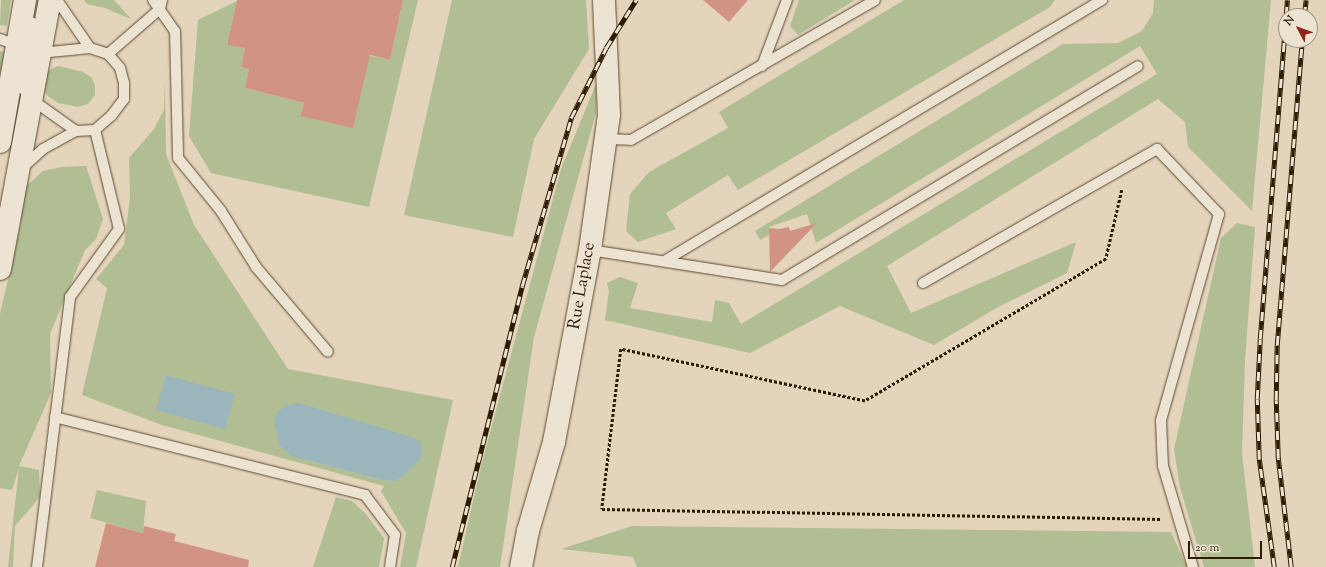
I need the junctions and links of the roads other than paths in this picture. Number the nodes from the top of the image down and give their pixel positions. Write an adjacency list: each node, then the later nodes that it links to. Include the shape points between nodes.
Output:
1 (25, 0): 11 (street)
2 (32, 0): 11 (lane, via 34,7)
3 (50, 0): 11 (street)
4 (57, 0): 12 (lane)
5 (153, 0): 10 (lane)
6 (604, 0): 19 (street, Rue Laplace, via 609,92)
7 (787, 0): 14 (lane)
8 (875, 0): 14 (lane)
9 (1102, 0): 23 (lane)
10 (161, 5): 13 (lane); 26 (lane, via 175,31 178,158 221,211 256,267)
11 (21, 46): 12 (lane); 16 (street); 20 (street)
12 (90, 48): 13 (lane)
13 (108, 54): 17 (lane, via 120,68 124,99 111,116)
14 (762, 66): 19 (lane, via 630,140)
15 (1138, 66): 23 (lane, via 782,280)
16 (31, 99): 18 (lane); 21 (street)
17 (95, 130): 18 (lane); 27 (lane, via 119,229 70,297)
18 (76, 131): 21 (lane, via 43,149)
19 (606, 139): 22 (street, Rue Laplace)
20 (0, 142)
21 (19, 170): 24 (street)
22 (590, 250): 23 (lane); 30 (street, Rue Laplace, via 554,442 528,531)
23 (666, 260)
24 (0, 269)
25 (923, 283): 31 (lane, via 1157,149 1219,214 1161,421 1163,466)
26 (328, 352)
27 (55, 417): 28 (lane); 29 (lane, via 365,495 395,535)
28 (37, 567)
29 (390, 567)
30 (521, 567)
31 (1193, 567)

